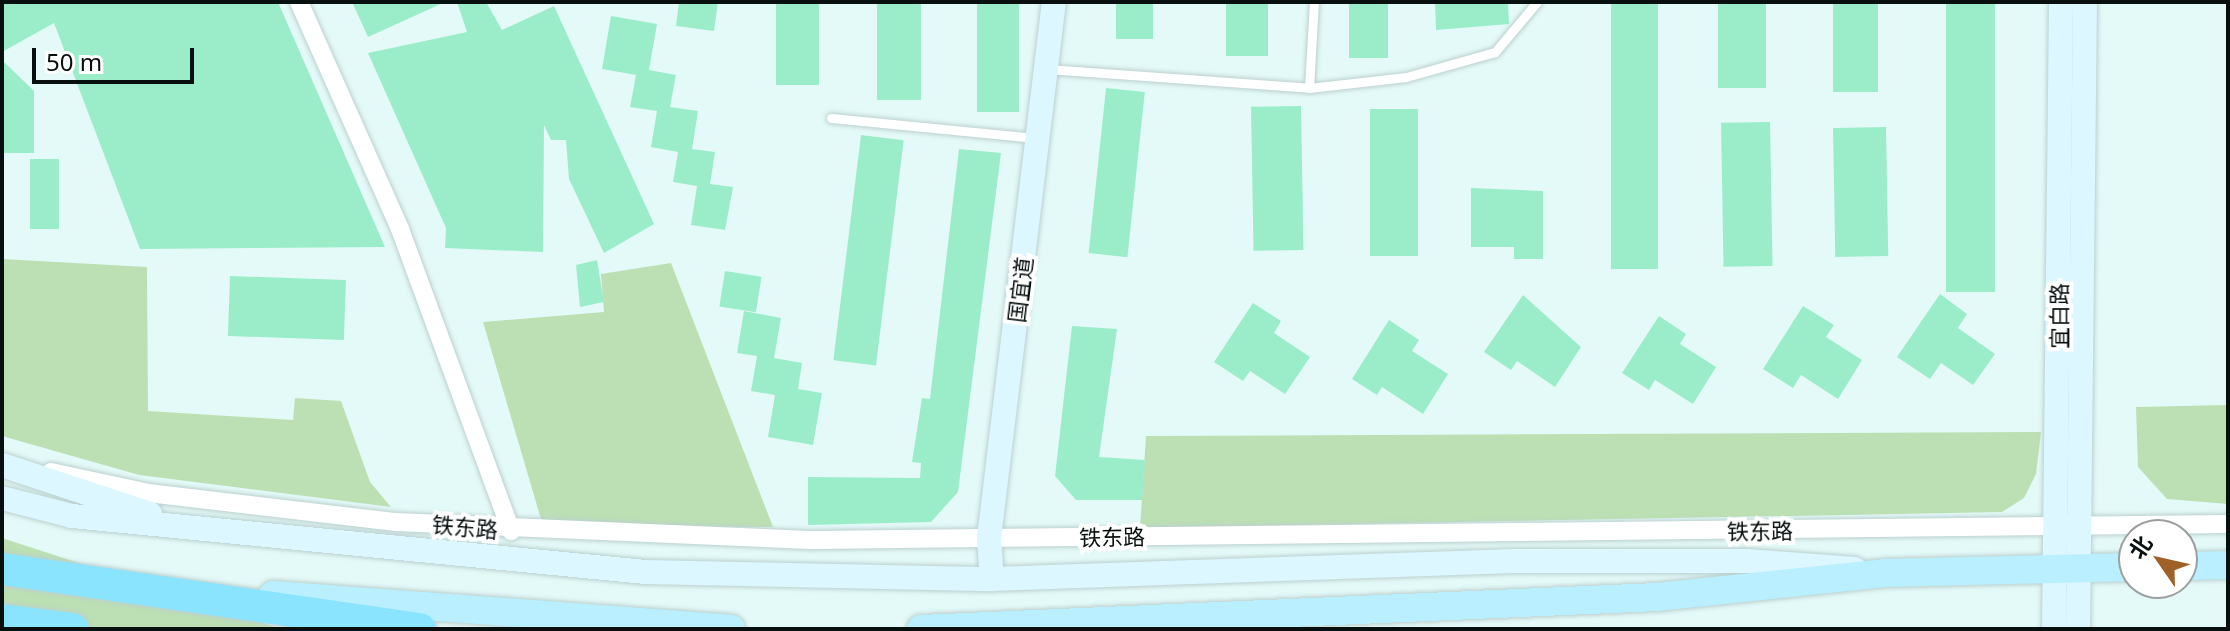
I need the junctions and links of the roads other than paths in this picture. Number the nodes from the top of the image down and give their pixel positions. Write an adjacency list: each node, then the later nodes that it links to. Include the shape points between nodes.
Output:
1 (299, 2): 16 (street, via 400,229)
2 (1054, 2): 7 (street, 国宜道)
3 (1314, 2): 8 (lane)
4 (1537, 2): 8 (lane, via 1495,52 1406,77)
5 (2061, 2): 14 (street, 宜白路)
6 (2085, 2): 14 (street, 宜白路)
7 (1047, 69): 8 (lane); 10 (street, 国宜道)
8 (1309, 88)
9 (831, 118): 10 (lane)
10 (1040, 138): 17 (street, 国宜道)
11 (2, 463): 15 (street, 铁东路); 16 (street, 铁东路, via 222,503)
12 (2, 498): 15 (street, 铁东路, via 72,516)
13 (2228, 524): 14 (street, 铁东路)
14 (2068, 528): 17 (street, 铁东路); 21 (street, 宜白路)
15 (202, 530): 24 (street, 铁东路, via 616,570)
16 (511, 531): 17 (street, 铁东路)
17 (989, 538): 24 (street, 国宜道)
18 (2228, 565): 19 (main road)
19 (2198, 566)
20 (2118, 567): 21 (main road, 铁东路)
21 (2067, 568): 23 (main road, 铁东路); 31 (street, 宜白路); 32 (street)
22 (2, 569): 25 (highway)
23 (1885, 573): 24 (street, 铁东路, via 1747,561 1515,561); 30 (main road, via 1657,597)
24 (992, 579)
25 (187, 591): 28 (highway); 29 (main road)
26 (2, 620): 27 (highway)
27 (72, 629)
28 (420, 629)
29 (731, 629)
30 (921, 629)
31 (2054, 629)
32 (2078, 629)

